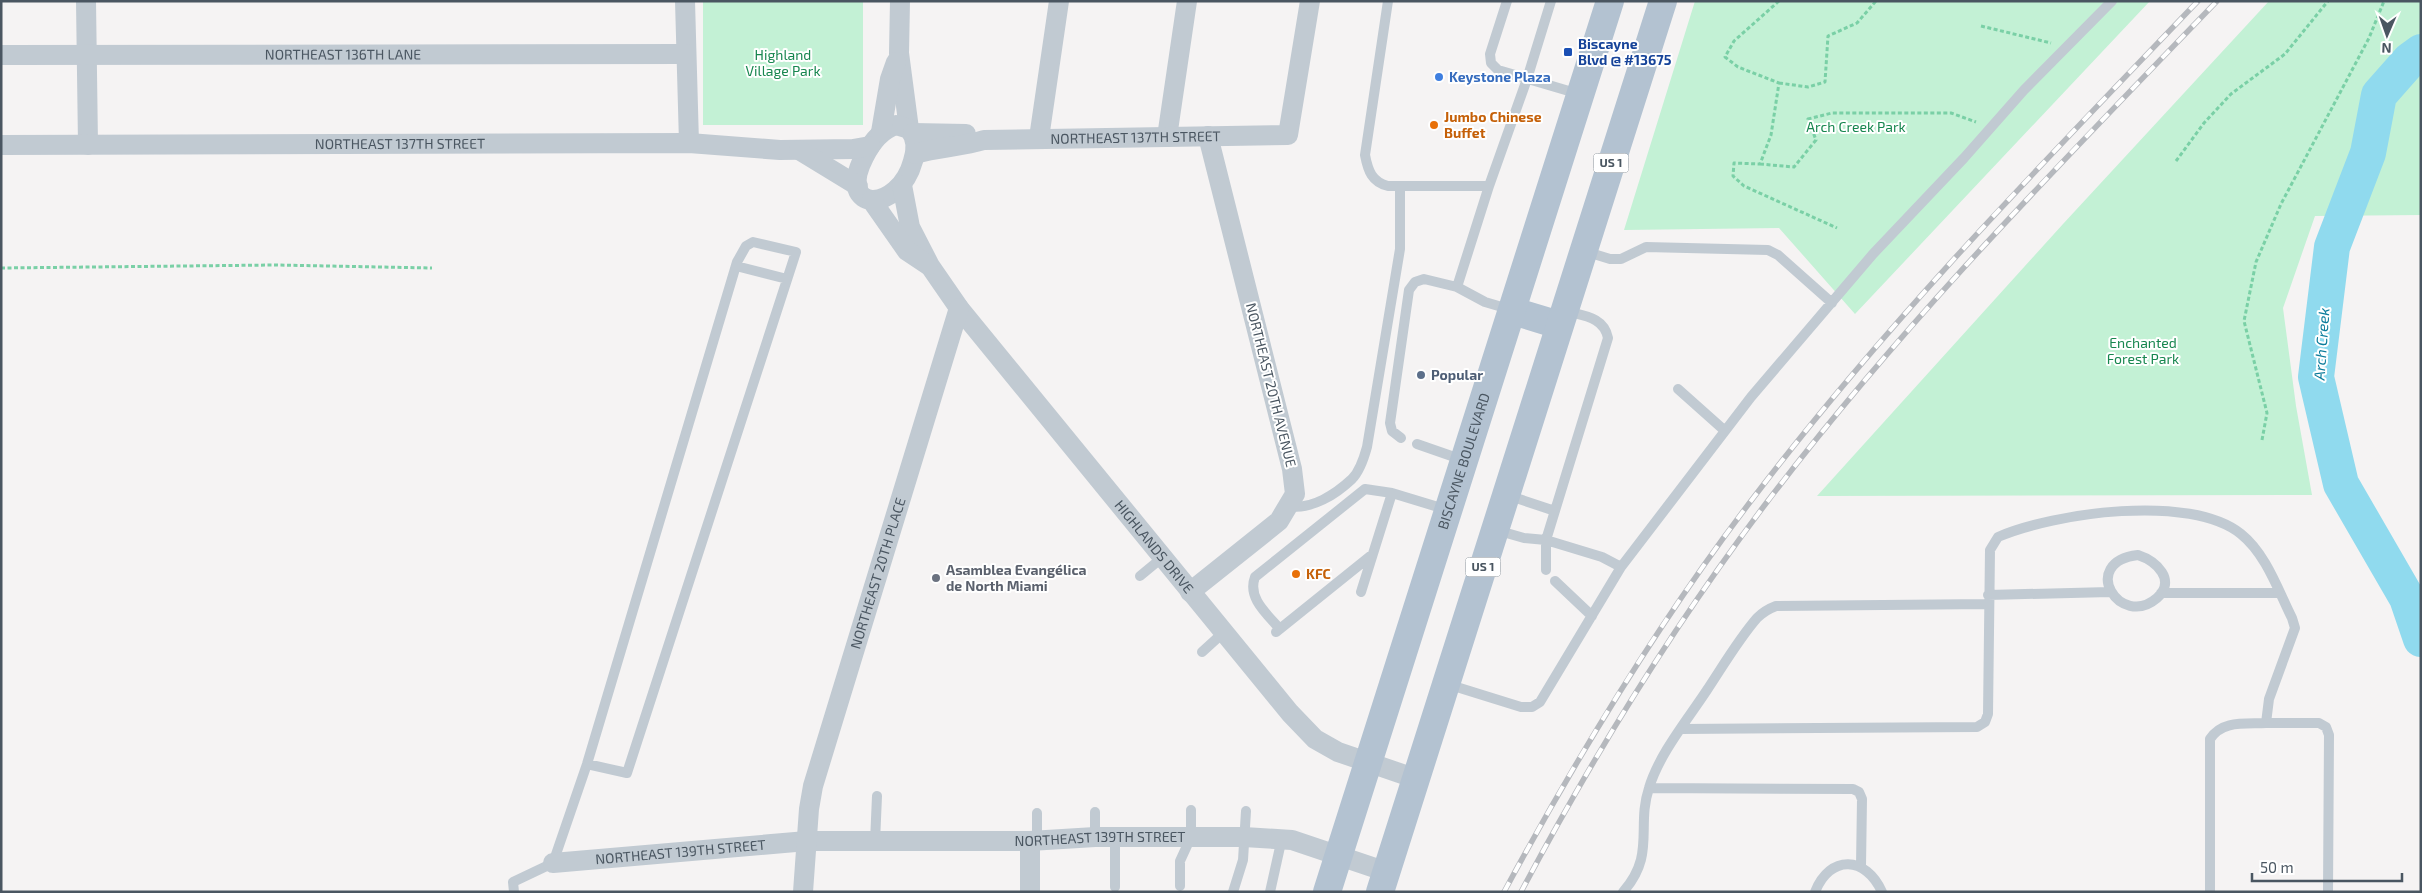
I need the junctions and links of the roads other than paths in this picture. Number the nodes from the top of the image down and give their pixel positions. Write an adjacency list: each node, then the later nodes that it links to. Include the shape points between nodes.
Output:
1 (86, 1): 16 (street)
2 (685, 1): 14 (street)
3 (900, 1): 13 (street)
4 (1059, 1): 22 (street)
5 (1187, 1): 21 (street)
6 (1310, 1): 20 (street, NORTHEAST 137TH STREET, via 1288,135)
7 (1388, 1): 32 (lane, via 1365,155 1372,177 1379,184)
8 (1507, 1): 17 (lane, via 1490,54 1491,63 1498,70)
9 (1551, 1): 17 (lane)
10 (1610, 1): 18 (main road, BISCAYNE BOULEVARD)
11 (1663, 1): 35 (main road, US 1)
12 (2112, 1): 40 (lane, via 2024,90)
13 (900, 53): 19 (street); 23 (street, via 890,78 886,116)
14 (686, 54): 16 (street, NORTHEAST 136TH LANE); 25 (street)
15 (1, 55): 16 (street, NORTHEAST 136TH LANE)
16 (87, 55): 27 (street)
17 (1527, 79): 18 (lane); 33 (lane)
18 (1580, 95): 42 (main road, BISCAYNE BOULEVARD)
19 (911, 131): 23 (street, via 896,126); 24 (street, NORTHEAST 137TH STREET, via 974,134); 29 (street, via 916,141)
20 (1208, 136): 21 (street, NORTHEAST 137TH STREET); 51 (street, NORTHEAST 20TH AVENUE, via 1292,469 1295,494)
21 (1167, 137): 22 (street, NORTHEAST 137TH STREET)
22 (1039, 138): 24 (street, NORTHEAST 137TH STREET)
23 (875, 139): 28 (street, NORTHEAST 137TH STREET); 31 (street, via 856,179)
24 (984, 140): 29 (street, NORTHEAST 137TH STREET)
25 (689, 143): 27 (street, NORTHEAST 137TH STREET); 28 (street, NORTHEAST 137TH STREET)
26 (1, 145): 27 (street, NORTHEAST 137TH STREET)
27 (88, 145)
28 (799, 150): 31 (street, NORTHEAST 137TH STREET)
29 (915, 154): 30 (street)
30 (902, 185): 34 (street, via 888,196); 37 (street, HIGHLANDS DRIVE, via 910,227)
31 (858, 186): 34 (street, via 861,195)
32 (1400, 186): 33 (lane); 51 (lane, via 1400,249 1362,463 1353,478 1318,503 1298,508)
33 (1489, 186): 39 (lane)
34 (872, 201): 37 (street, HIGHLANDS DRIVE, via 907,251)
35 (1583, 250): 40 (lane, via 1610,259 1621,259 1646,247 1768,250); 43 (main road, US 1)
36 (736, 266): 38 (lane); 38 (lane, via 746,246 753,242 796,252); 74 (lane)
37 (930, 266): 41 (street, HIGHLANDS DRIVE)
38 (787, 279): 74 (lane, via 627,773)
39 (1457, 287): 42 (lane, via 1485,302); 46 (lane, via 1424,279 1414,282 1410,290 1390,423 1392,431)
40 (1832, 302): 45 (lane)
41 (959, 308): 57 (street, HIGHLANDS DRIVE); 89 (street, NORTHEAST 20TH PLACE, via 819,762 809,809)
42 (1513, 311): 43 (main road); 48 (main road, BISCAYNE BOULEVARD)
43 (1561, 318): 50 (main road, US 1); 53 (lane, via 1599,321 1606,328 1608,338)
44 (1678, 389): 45 (lane)
45 (1724, 430): 58 (lane)
46 (1401, 438)
47 (1417, 444): 48 (lane)
48 (1465, 460): 52 (main road, BISCAYNE BOULEVARD)
49 (1392, 493): 52 (lane); 56 (lane); 56 (lane, via 1365,489 1255,577 1252,592 1278,631)
50 (1506, 494): 53 (lane); 54 (main road, US 1)
51 (1289, 506): 62 (street, NORTHEAST 20TH AVENUE, via 1280,521)
52 (1449, 510): 75 (main road, BISCAYNE BOULEVARD)
53 (1555, 510): 55 (lane)
54 (1495, 529): 55 (lane, via 1524,538); 71 (main road, US 1)
55 (1546, 540): 58 (lane, via 1602,557); 59 (lane)
56 (1373, 554): 63 (lane)
57 (1162, 557): 60 (lane); 62 (street, HIGHLANDS DRIVE)
58 (1621, 567): 68 (lane)
59 (1546, 570)
60 (1140, 576)
61 (1555, 581): 68 (lane)
62 (1190, 592): 69 (street, HIGHLANDS DRIVE)
63 (1361, 592)
64 (2110, 592): 65 (lane, via 2125,604 2136,606 2146,605); 65 (lane, via 2108,585 2112,569 2128,556 2138,555 2148,558 2162,571); 67 (lane)
65 (2161, 593): 66 (lane)
66 (2280, 594): 67 (lane, via 2251,544 2225,524 2169,512 2131,511 2076,515 1998,537 1990,550); 72 (lane, via 2295,628 2269,699)
67 (1988, 600): 73 (lane, via 1776,606 1757,619); 73 (lane, via 1988,714 1977,727)
68 (1592, 616): 71 (lane, via 1540,702 1532,707 1521,707)
69 (1224, 632): 70 (lane); 75 (street, HIGHLANDS DRIVE, via 1315,739)
70 (1202, 652)
71 (1446, 684): 76 (main road, US 1)
72 (2266, 724): 106 (lane, via 2224,726 2215,730 2210,739); 107 (lane, via 2319,723 2326,727 2329,735)
73 (1682, 729): 77 (lane, via 1655,770)
74 (587, 764): 92 (lane)
75 (1368, 764): 76 (street, HIGHLANDS DRIVE); 91 (main road, BISCAYNE BOULEVARD)
76 (1417, 779): 94 (main road, US 1)
77 (1648, 788): 93 (lane, via 1852,788 1862,799); 103 (lane, via 1642,860 1638,872)
78 (876, 796): 90 (lane)
79 (1191, 810): 85 (lane)
80 (1246, 811): 86 (lane)
81 (1095, 812): 83 (lane)
82 (1037, 813): 88 (lane)
83 (1095, 837): 84 (street, NORTHEAST 139TH STREET); 88 (street, NORTHEAST 139TH STREET)
84 (1115, 837): 85 (street, NORTHEAST 139TH STREET); 97 (lane)
85 (1190, 837): 86 (street, NORTHEAST 139TH STREET); 96 (lane, via 1180,861)
86 (1244, 837): 87 (street, NORTHEAST 139TH STREET); 100 (lane, via 1243,860)
87 (1282, 838): 91 (street, NORTHEAST 139TH STREET); 101 (lane)
88 (1033, 841): 90 (street, NORTHEAST 139TH STREET); 99 (street)
89 (807, 842): 90 (street, NORTHEAST 139TH STREET); 92 (street, NORTHEAST 139TH STREET); 95 (street)
90 (875, 842)
91 (1338, 854): 94 (street, NORTHEAST 139TH STREET); 102 (main road, BISCAYNE BOULEVARD)
92 (553, 863): 98 (lane, via 513,882)
93 (1861, 866): 104 (lane, via 1851,864 1833,868 1823,876); 105 (lane, via 1871,874)
94 (1384, 882)
95 (803, 886)
96 (1180, 886)
97 (1115, 887)
98 (514, 892)
99 (1030, 892)
100 (1233, 892)
101 (1270, 892)
102 (1327, 892)
103 (1623, 892)
104 (1815, 892)
105 (1882, 892)
106 (2210, 892)
107 (2328, 892)

